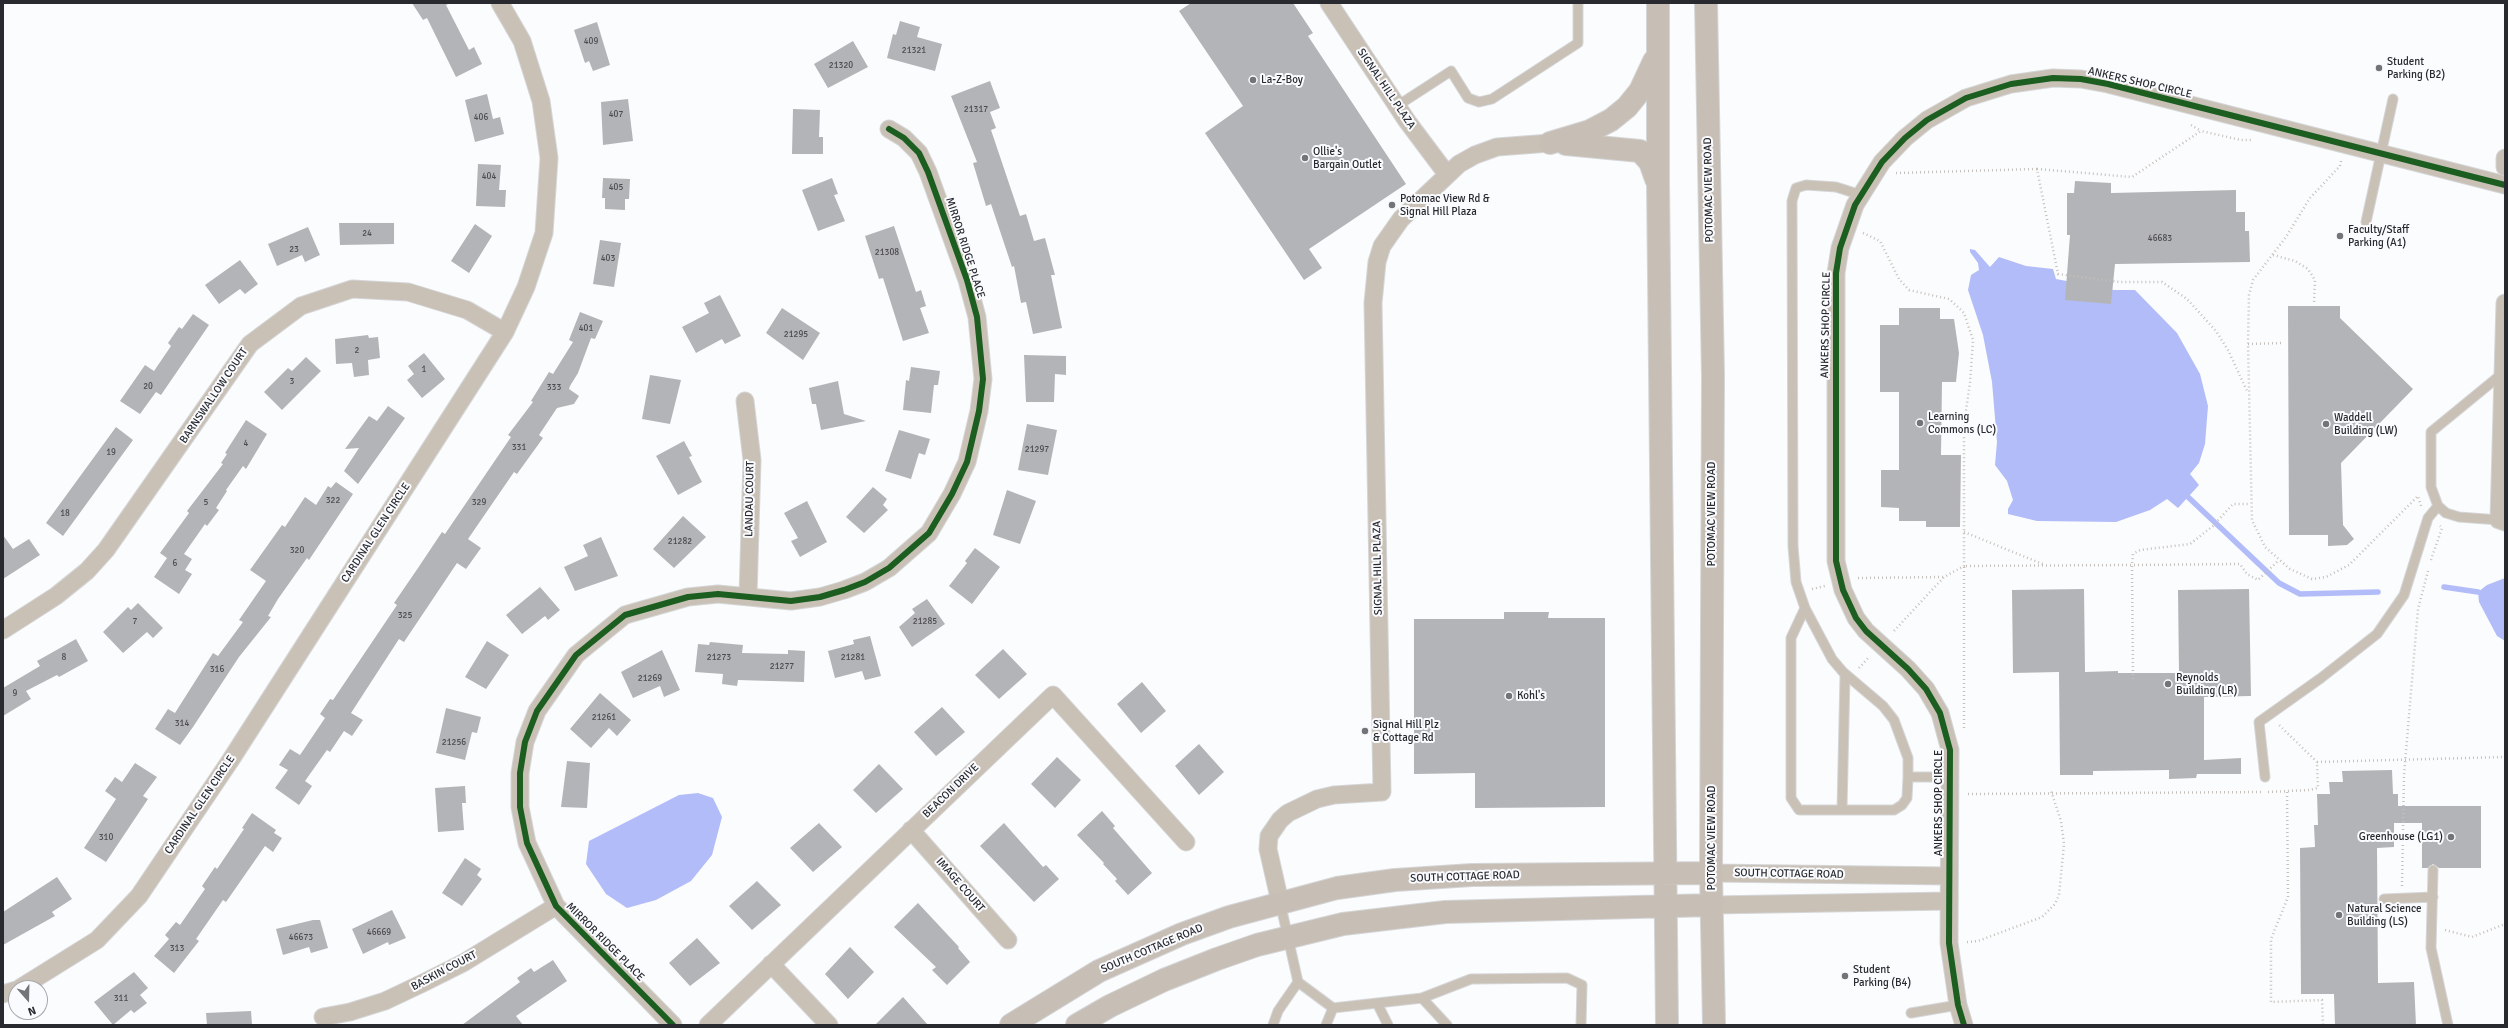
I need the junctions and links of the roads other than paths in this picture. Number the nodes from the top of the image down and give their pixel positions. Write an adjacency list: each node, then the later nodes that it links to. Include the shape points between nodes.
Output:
1 (500, 3): 20 (street, CARDINAL GLEN CIRCLE, via 522,41 540,101 549,158 544,233 526,287)
2 (1329, 3): 8 (street, SIGNAL HILL PLAZA)
3 (1578, 3): 8 (lane, via 1578,43 1492,99 1479,102 1468,98 1451,71)
4 (1658, 3): 6 (main road)
5 (1706, 3): 37 (main road, POTOMAC VIEW ROAD, via 1713,376)
6 (1657, 54): 10 (main road, via 1640,91 1622,111 1590,131); 15 (main road)
7 (2393, 99): 11 (lane)
8 (1397, 106): 14 (street, SIGNAL HILL PLAZA)
9 (889, 129): 25 (street, MIRROR RIDGE PLACE, via 904,138 919,153 928,172 977,317 983,379 979,411 967,462 929,533 889,568 865,582 820,597 791,601)
10 (1550, 143): 14 (street, SIGNAL HILL PLAZA, via 1508,145 1487,150); 15 (main road, via 1640,152 1650,162)
11 (2381, 154): 16 (street, ANKERS SHOP CIRCLE); 17 (street, ANKERS SHOP CIRCLE, via 2108,84 2081,79 2053,78 1987,90 1966,98 1927,120 1882,162); 18 (lane)
12 (2505, 158): 13 (street)
13 (2505, 167)
14 (1446, 173): 42 (street, SIGNAL HILL PLAZA, via 1391,231 1382,246 1374,281 1382,792 1317,799 1288,813 1280,820 1271,832 1268,848)
15 (1658, 183): 36 (main road)
16 (2505, 185)
17 (1861, 196): 26 (lane, via 1836,187 1806,185 1796,188 1792,201 1793,546 1796,582); 30 (street, ANKERS SHOP CIRCLE, via 1847,226 1836,273 1836,562 1843,590 1856,618 1866,631 1926,689 1940,714 1950,750)
18 (2366, 222)
19 (2505, 303): 21 (street)
20 (505, 332): 27 (street, BARNSWALLOW COURT, via 467,310 408,292 352,289 301,306 250,344 97,561 56,596); 49 (street, CARDINAL GLEN CIRCLE, via 230,761 139,896 97,940)
21 (2504, 372): 23 (lane, via 2431,432 2431,488); 24 (street)
22 (745, 402): 25 (street, LANDAU COURT, via 752,460)
23 (2438, 506): 24 (lane, via 2446,513 2459,517); 31 (lane, via 2428,518 2404,595 2377,634 2259,722)
24 (2502, 521)
25 (748, 596): 44 (street, MIRROR RIDGE PLACE, via 718,594 688,597 625,615 576,655 545,699 525,742 520,773 520,807 527,843)
26 (1805, 608): 28 (lane, via 1832,659); 32 (lane, via 1791,638 1791,798 1799,810)
27 (3, 630)
28 (1845, 675): 29 (lane, via 1883,706 1894,720 1908,758); 32 (lane)
29 (1908, 777): 30 (lane); 32 (lane, via 1907,798 1894,810)
30 (1950, 777): 38 (street, ANKERS SHOP CIRCLE)
31 (2265, 777)
32 (1842, 810)
33 (911, 830): 34 (street, BEACON DRIVE, via 1054,696); 47 (street, IMAGE COURT); 48 (street, BEACON DRIVE)
34 (1186, 842)
35 (2433, 870): 39 (lane)
36 (1666, 873): 37 (main road, SOUTH COTTAGE ROAD); 42 (main road, SOUTH COTTAGE ROAD, via 1478,875 1395,880 1337,888); 45 (main road)
37 (1711, 873): 38 (street, SOUTH COTTAGE ROAD); 43 (main road, POTOMAC VIEW ROAD)
38 (1949, 876): 41 (street, ANKERS SHOP CIRCLE)
39 (2433, 897): 40 (lane); 70 (lane, via 2431,948)
40 (2384, 899)
41 (1949, 901): 43 (street); 53 (street, ANKERS SHOP CIRCLE, via 1949,944)
42 (1280, 902): 46 (lane); 60 (main road, SOUTH COTTAGE ROAD, via 1229,917 1138,953 1062,992)
43 (1712, 904): 45 (main road); 68 (main road, POTOMAC VIEW ROAD)
44 (556, 906): 56 (street, BASKIN COURT, via 423,983 384,1001 350,1012); 57 (street, MIRROR RIDGE PLACE)
45 (1666, 906): 46 (main road, via 1446,912 1373,919); 67 (main road)
46 (1288, 937): 50 (lane); 61 (main road, via 1217,959 1164,980)
47 (1008, 940)
48 (771, 964): 58 (street, BEACON DRIVE); 59 (street)
49 (33, 980)
50 (1298, 982): 54 (lane); 62 (lane, via 1278,1011)
51 (1422, 998): 52 (lane); 65 (lane); 66 (lane, via 1471,979 1567,978 1582,985)
52 (1377, 1003): 54 (lane); 64 (lane)
53 (1958, 1005): 55 (lane); 69 (street, ANKERS SHOP CIRCLE)
54 (1333, 1008): 63 (lane)
55 (1911, 1013)
56 (323, 1017)
57 (673, 1025)
58 (708, 1025)
59 (829, 1025)
60 (1011, 1025)
61 (1077, 1025)
62 (1272, 1025)
63 (1326, 1025)
64 (1388, 1025)
65 (1447, 1025)
66 (1582, 1025)
67 (1668, 1025)
68 (1714, 1025)
69 (1964, 1025)
70 (2448, 1025)

